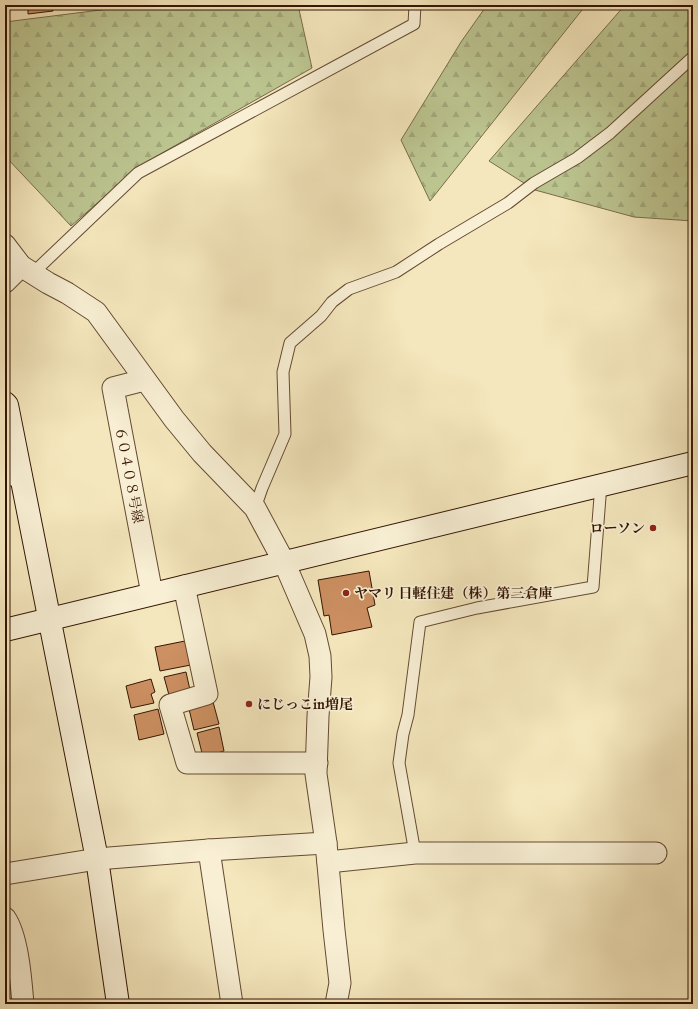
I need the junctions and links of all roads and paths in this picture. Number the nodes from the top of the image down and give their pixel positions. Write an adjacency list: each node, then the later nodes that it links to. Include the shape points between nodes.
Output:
1 (415, 5): 4 (lane, via 414,24 138,173)
2 (693, 57): 11 (lane, via 610,133 577,158 396,272 349,290 332,302 321,316 290,343 283,372 285,434)
3 (5, 245): 4 (street)
4 (27, 270): 5 (street); 6 (street, via 96,312)
5 (5, 282)
6 (144, 380): 11 (street, via 202,453); 14 (street, ６０４０８号線, via 113,388)
7 (5, 403): 9 (street)
8 (693, 463): 10 (street)
9 (13, 475): 15 (street)
10 (601, 484): 12 (street); 20 (lane, via 593,587 477,608 420,622 399,763)
11 (255, 508): 12 (street)
12 (284, 562): 13 (street); 17 (street, via 315,634 320,656)
13 (184, 586): 14 (street); 17 (street, via 206,694 170,705 187,763)
14 (152, 594): 15 (street)
15 (49, 619): 16 (street); 22 (street)
16 (5, 630)
17 (317, 763): 19 (street, via 316,774)
18 (209, 850): 19 (street); 22 (street); 27 (street)
19 (327, 852): 20 (street); 28 (street, via 340,984)
20 (415, 853): 21 (street)
21 (656, 853)
22 (97, 859): 23 (street); 26 (street)
23 (5, 874)
24 (5, 918): 25 (street, via 19,966)
25 (23, 1004)
26 (118, 1004)
27 (232, 1004)
28 (336, 1004)

